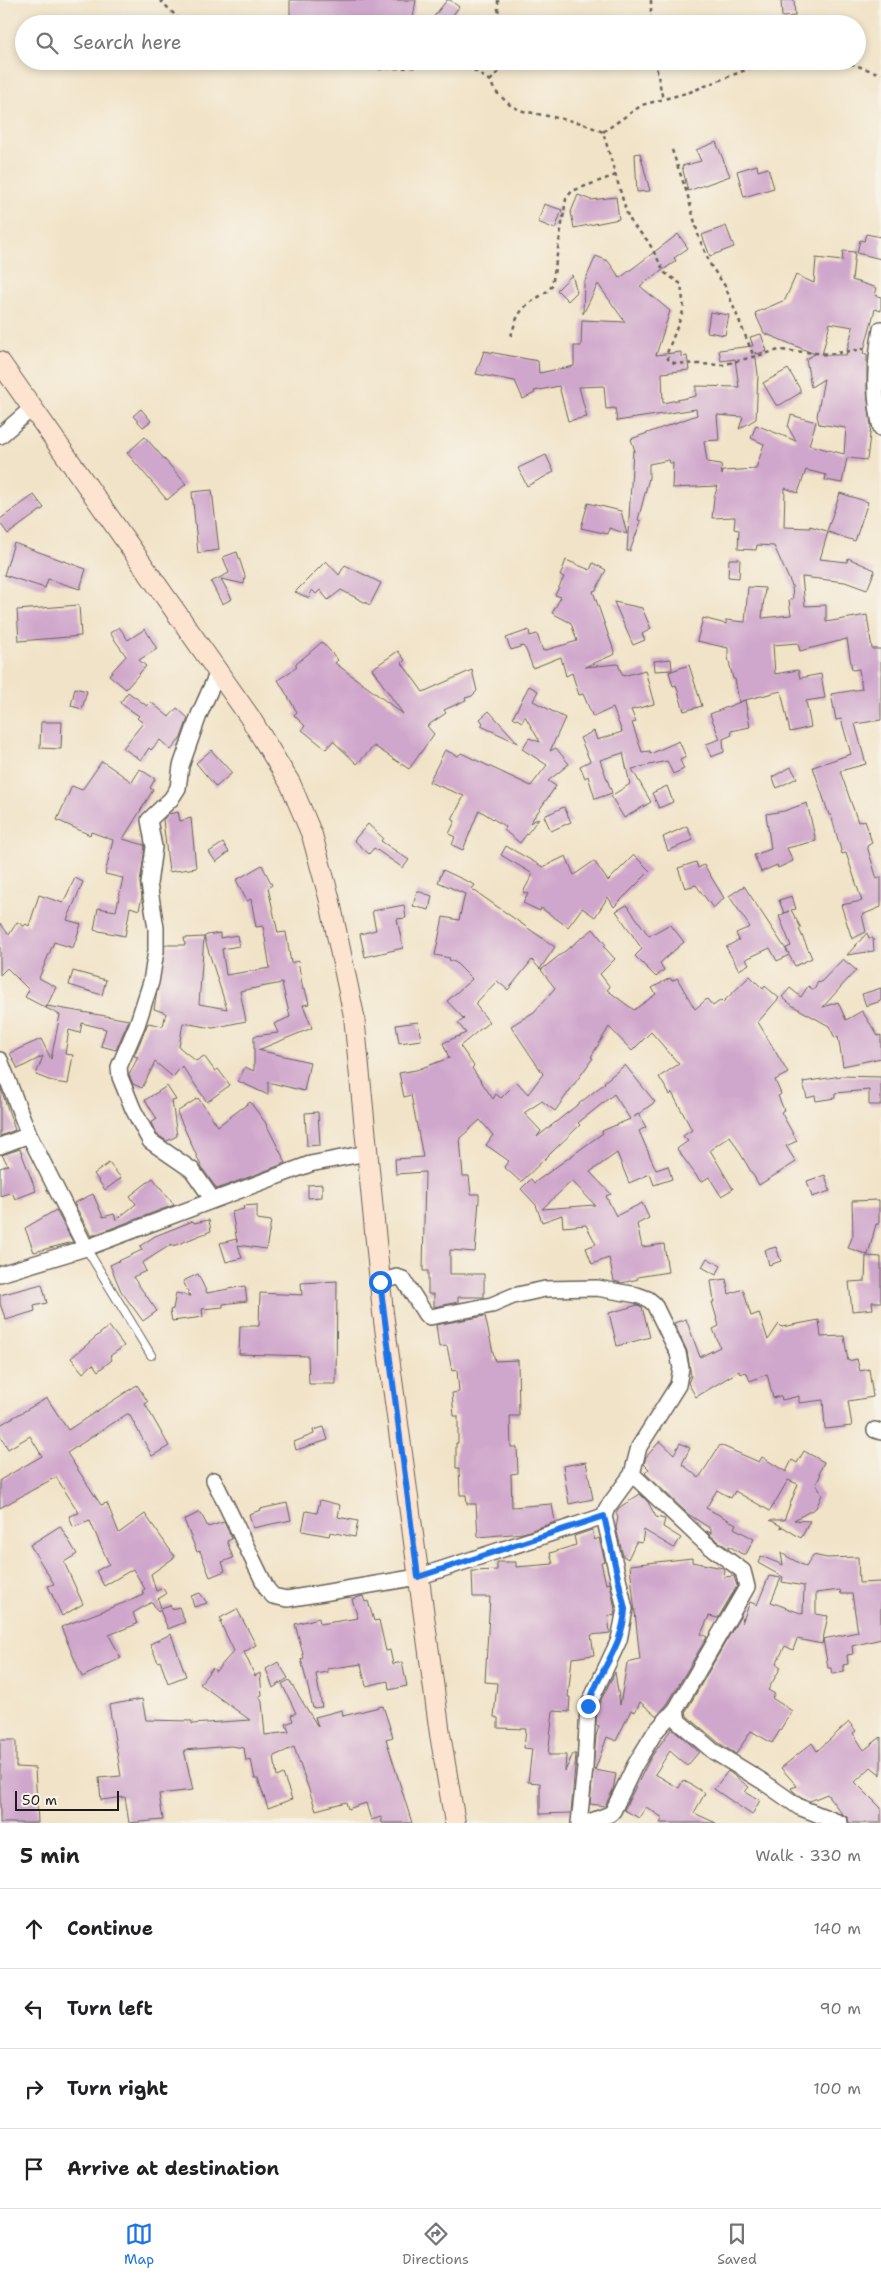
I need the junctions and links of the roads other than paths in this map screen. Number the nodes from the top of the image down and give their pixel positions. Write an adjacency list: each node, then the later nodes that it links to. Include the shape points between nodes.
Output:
1 (881, 329): 4 (street, via 875,366 875,397)
2 (0, 362): 3 (main road)
3 (32, 408): 5 (street); 6 (main road)
4 (881, 428)
5 (0, 436)
6 (218, 672): 10 (main road, via 290,783 312,834 354,1016); 11 (street, via 181,766 178,788 149,820 154,847 149,884 156,951 137,1025 119,1066 133,1109 150,1141 192,1170)
7 (0, 1060): 8 (street)
8 (29, 1135): 9 (street); 12 (street)
9 (0, 1146)
10 (367, 1153): 11 (street, via 310,1164); 14 (main road)
11 (213, 1200): 12 (street)
12 (86, 1248): 13 (street); 15 (lane)
13 (0, 1274)
14 (380, 1282): 16 (street, via 397,1277 404,1280 430,1317 492,1305 513,1296 545,1289 597,1288 648,1299 654,1304 678,1353 681,1368 678,1385 639,1447); 19 (main road)
15 (151, 1355)
16 (632, 1474): 18 (street); 20 (street, via 705,1543 744,1571 746,1579 747,1587)
17 (214, 1480): 19 (street, via 273,1596 287,1600)
18 (604, 1516): 19 (street); 22 (street, via 623,1601 624,1621 613,1656 588,1706)
19 (418, 1577): 21 (main road)
20 (676, 1709): 23 (street, via 655,1732 614,1810); 24 (street, via 678,1721 713,1751 799,1807)
21 (455, 1823)
22 (578, 1823)
23 (587, 1823)
24 (840, 1823)

